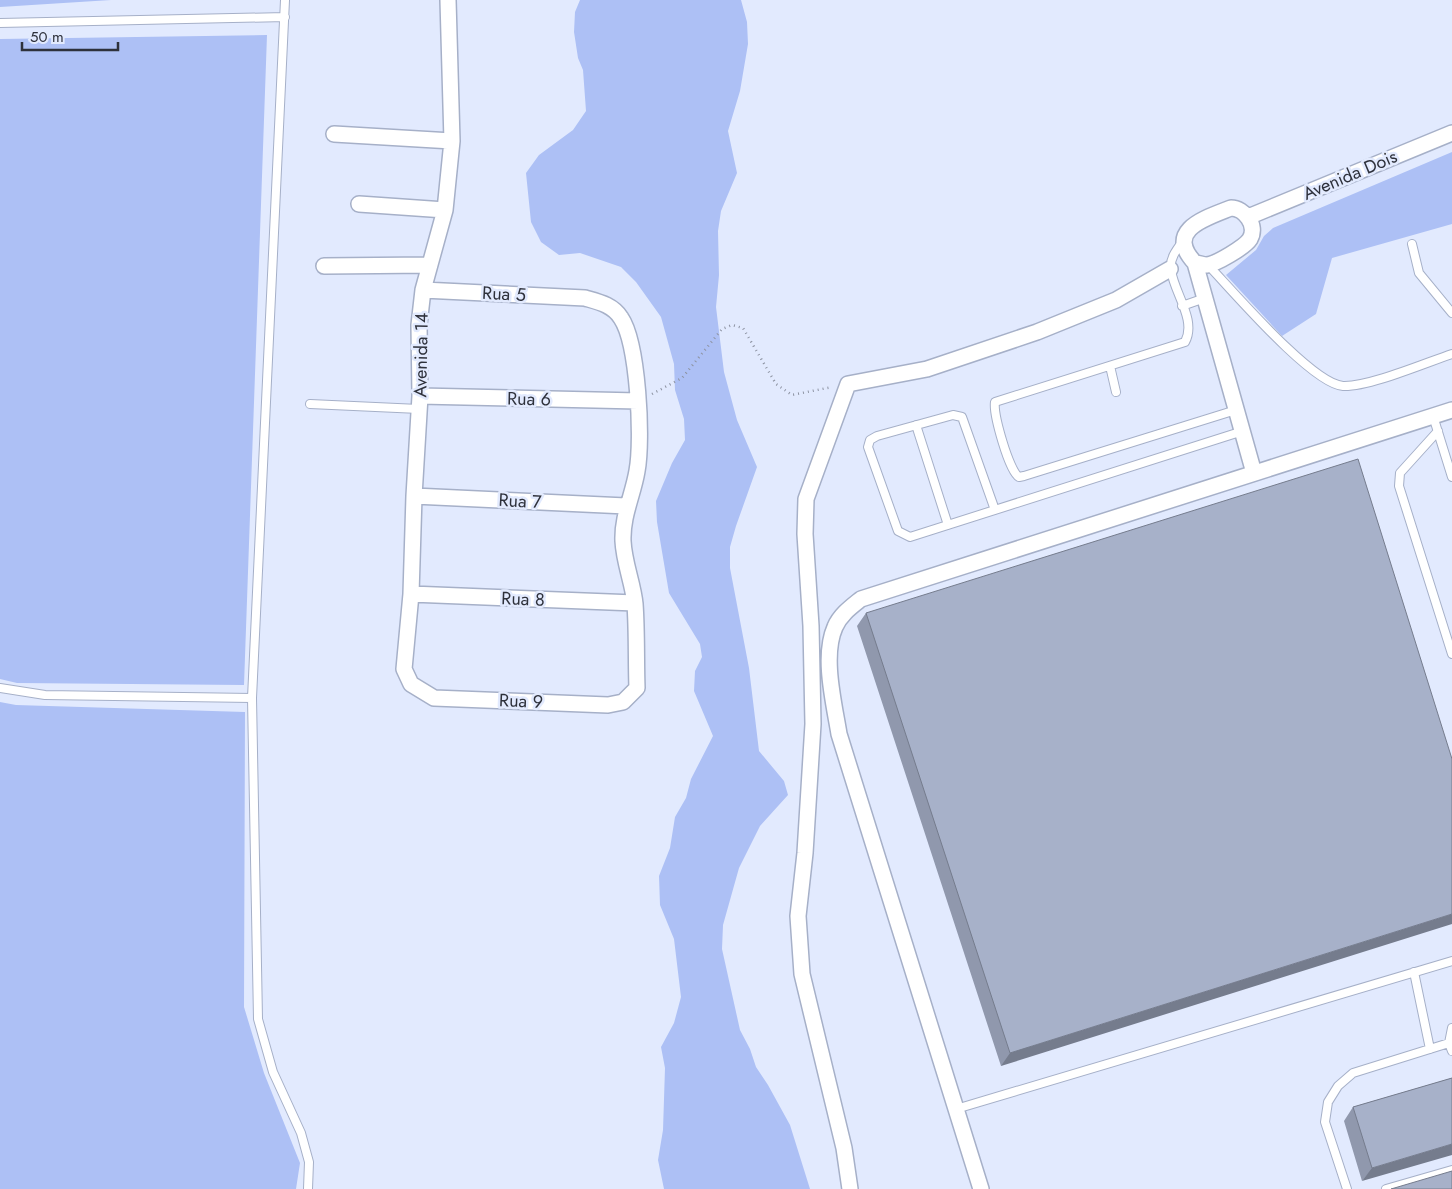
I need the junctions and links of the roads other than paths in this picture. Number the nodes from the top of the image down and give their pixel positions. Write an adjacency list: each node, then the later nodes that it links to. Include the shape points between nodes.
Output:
1 (285, 0): 3 (lane)
2 (448, 0): 7 (street, Avenida 14)
3 (285, 17): 4 (lane); 43 (lane)
4 (0, 23)
5 (1452, 133): 11 (street, Avenida Dois)
6 (334, 134): 7 (street)
7 (452, 141): 10 (street, Avenida 14)
8 (1452, 144): 11 (street, Avenida Dois)
9 (359, 204): 10 (street)
10 (445, 210): 15 (street, Avenida 14)
11 (1250, 221): 12 (street, via 1242,210 1231,208 1196,223); 14 (street, via 1251,239 1246,244 1239,250)
12 (1184, 239): 14 (street, via 1185,248); 17 (lane, via 1174,253)
13 (1412, 244): 21 (lane, via 1418,273)
14 (1201, 264): 19 (street); 22 (lane, via 1314,373 1341,386 1359,385)
15 (430, 265): 16 (street); 18 (street, Avenida 14)
16 (324, 266)
17 (1170, 269): 20 (lane); 54 (street, via 1116,300 1037,332 927,369 848,384 806,499 804,534 811,626 813,724 798,916 802,974 844,1148)
18 (424, 290): 25 (street, Rua 5, via 585,298 605,304 620,316 629,332); 26 (street, Avenida 14, via 419,325)
19 (1205, 298): 20 (lane); 28 (street)
20 (1182, 306): 23 (lane, via 1189,329 1186,342)
21 (1452, 313)
22 (1452, 354)
23 (1110, 366): 24 (lane); 28 (lane, via 995,402 1015,475 1024,476)
24 (1116, 392)
25 (638, 401): 26 (street, Rua 6); 36 (street, Rua 5, via 640,439 637,471)
26 (420, 402): 27 (lane); 35 (street, Avenida 14)
27 (310, 404)
28 (1236, 410): 32 (street)
29 (1452, 410): 30 (street)
30 (1435, 423): 33 (street); 34 (lane); 41 (lane, via 1400,473 1399,486)
31 (916, 425): 37 (lane, via 953,415 962,417); 38 (lane); 38 (lane, via 877,436 870,440 868,447 898,531 910,537)
32 (1243, 431): 33 (street); 37 (lane)
33 (1254, 473): 51 (street, via 860,599 834,627 830,652 831,682 839,734)
34 (1452, 477)
35 (414, 496): 36 (street, Rua 7); 39 (street, Avenida 14)
36 (626, 506): 40 (street, Rua 5, via 623,540)
37 (994, 510): 38 (lane)
38 (948, 525)
39 (411, 594): 40 (street, Rua 8); 44 (street, Avenida 14, via 404,669 411,684)
40 (635, 603): 45 (street, Rua 5, via 636,688 623,702)
41 (1452, 654)
42 (0, 688): 43 (lane, via 45,696)
43 (252, 698): 53 (lane, via 258,1019 273,1072 303,1140 309,1162)
44 (434, 698): 45 (street, Rua 9)
45 (608, 705)
46 (1452, 961): 47 (lane)
47 (1414, 972): 50 (lane); 51 (lane)
48 (1452, 1028): 49 (lane)
49 (1451, 1047): 50 (lane)
50 (1430, 1049): 56 (lane, via 1353,1072 1338,1086 1328,1102 1325,1122)
51 (956, 1109): 55 (street)
52 (1452, 1170): 57 (lane)
53 (308, 1189)
54 (850, 1189)
55 (981, 1189)
56 (1347, 1189)
57 (1386, 1189)

